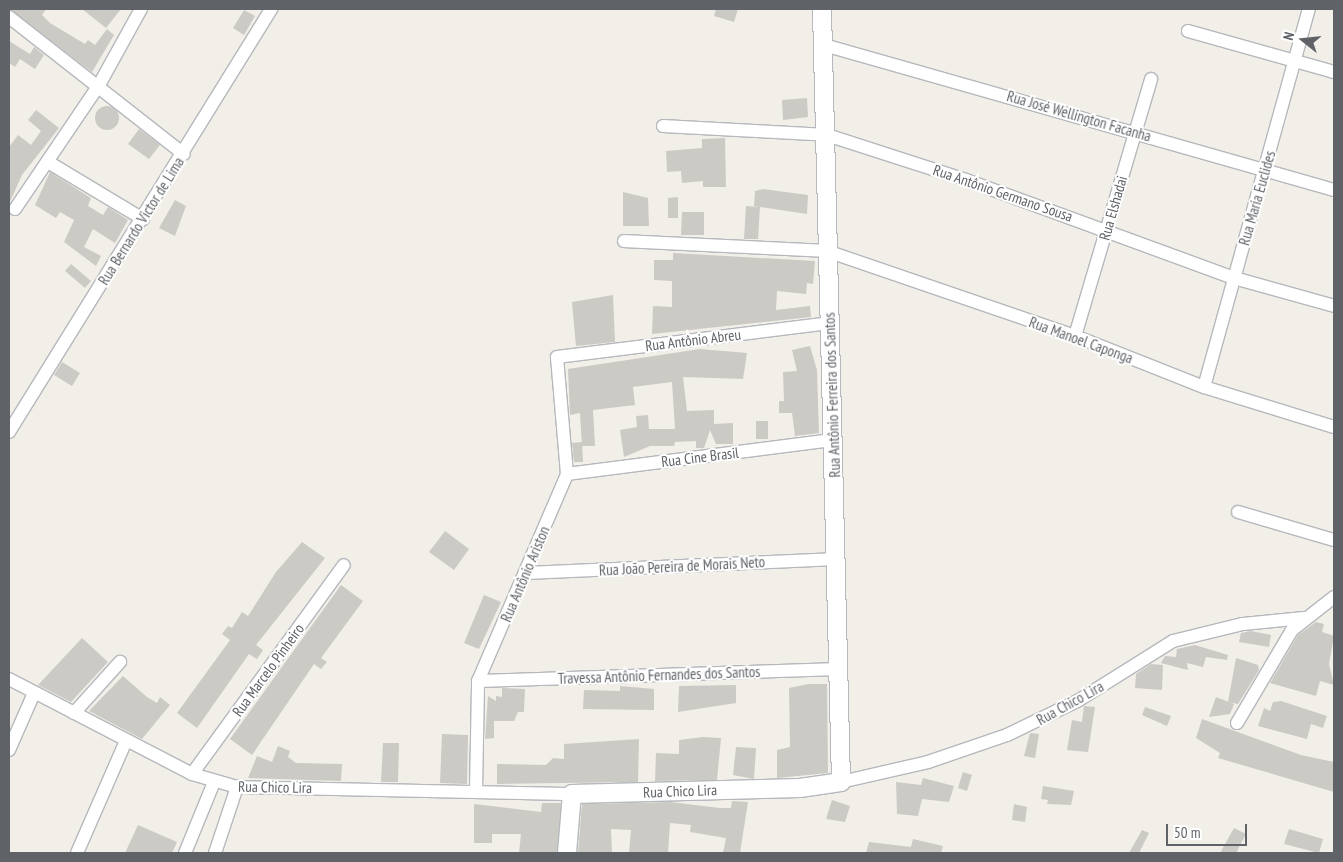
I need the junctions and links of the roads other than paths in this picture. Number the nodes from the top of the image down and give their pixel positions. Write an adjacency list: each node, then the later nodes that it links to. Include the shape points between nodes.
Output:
1 (12, 9): 6 (street)
2 (141, 9): 12 (street)
3 (271, 9): 16 (street, Rua Bernardo Victor de Lima)
4 (822, 9): 8 (street, Rua Antônio Ferreira dos Santos)
5 (1309, 9): 9 (street, Rua Maria Euclides)
6 (9, 15): 12 (street)
7 (1188, 31): 9 (street)
8 (824, 45): 14 (street, Rua José Wellington Facanha); 15 (street, Rua Antônio Ferreira dos Santos)
9 (1295, 61): 10 (street); 18 (street, Rua Maria Euclides)
10 (1334, 72)
11 (1151, 79): 14 (street, Rua Elshadai)
12 (99, 85): 16 (street); 17 (street)
13 (662, 126): 15 (street, Rua Antônio Germano Sousa)
14 (1135, 132): 18 (street, Rua José Wellington Facanha); 22 (street, Rua Elshadai)
15 (827, 135): 22 (street, Rua Antônio Germano Sousa); 24 (street, Rua Antônio Ferreira dos Santos)
16 (184, 154): 21 (street, Rua Bernardo Victor de Lima)
17 (48, 162): 20 (street); 21 (street)
18 (1264, 170): 19 (street, Rua José Wellington Facanha); 25 (street, Rua Maria Euclides)
19 (1334, 190)
20 (15, 209)
21 (143, 219): 32 (street, Rua Bernardo Victor de Lima)
22 (1107, 230): 25 (street, Rua Antônio Germano Sousa); 28 (street, Rua Elshadai)
23 (624, 241): 24 (street, Rua Manoel Caponga)
24 (827, 251): 27 (street, Rua Antônio Ferreira dos Santos); 28 (street, Rua Manoel Caponga)
25 (1234, 278): 26 (street, Rua Antônio Germano Sousa); 30 (street, Rua Maria Euclides)
26 (1334, 306)
27 (829, 323): 29 (street, Rua Antônio Abreu); 33 (street, Rua Antônio Ferreira dos Santos)
28 (1075, 336): 30 (street, Rua Manoel Caponga)
29 (557, 357): 34 (street, Rua Antônio Ariston)
30 (1204, 387): 31 (street, Rua Manoel Caponga)
31 (1334, 427)
32 (9, 432)
33 (834, 440): 34 (street, Rua Cine Brasil); 37 (street, Rua Antônio Ferreira dos Santos)
34 (567, 474): 39 (street, Rua Antônio Ariston)
35 (1238, 512): 36 (street)
36 (1334, 540)
37 (836, 559): 39 (street, Rua João Pereira de Morais Neto); 43 (street, Rua Antônio Ferreira dos Santos)
38 (344, 565): 51 (street, Rua Marcelo Pinheiro)
39 (527, 573): 45 (street, Rua Antônio Ariston)
40 (1334, 597): 41 (street, Rua Chico Lira)
41 (1304, 618): 48 (street, via 1292,630); 53 (street, Rua Chico Lira, via 1243,624 1173,641 1079,700 1007,735 928,762)
42 (120, 662): 47 (street)
43 (840, 669): 45 (street, Travessa Antônio Fernandes dos Santos); 53 (street, Rua Antônio Ferreira dos Santos)
44 (9, 680): 46 (street, Rua Chico Lira)
45 (478, 680): 55 (street, Rua Antônio Ariston)
46 (34, 692): 47 (street, Rua Chico Lira); 50 (street)
47 (74, 713): 49 (street, Rua Chico Lira)
48 (1237, 723)
49 (126, 741): 51 (street, Rua Chico Lira); 57 (street)
50 (9, 750)
51 (192, 774): 52 (street, Rua Chico Lira)
52 (214, 782): 54 (street, Rua Chico Lira); 58 (street)
53 (841, 782): 56 (street, Rua Chico Lira, via 800,788)
54 (237, 787): 55 (street, Rua Chico Lira); 59 (street)
55 (476, 790): 56 (street, Rua Chico Lira)
56 (572, 794): 60 (street)
57 (77, 853)
58 (185, 853)
59 (215, 853)
60 (567, 853)

